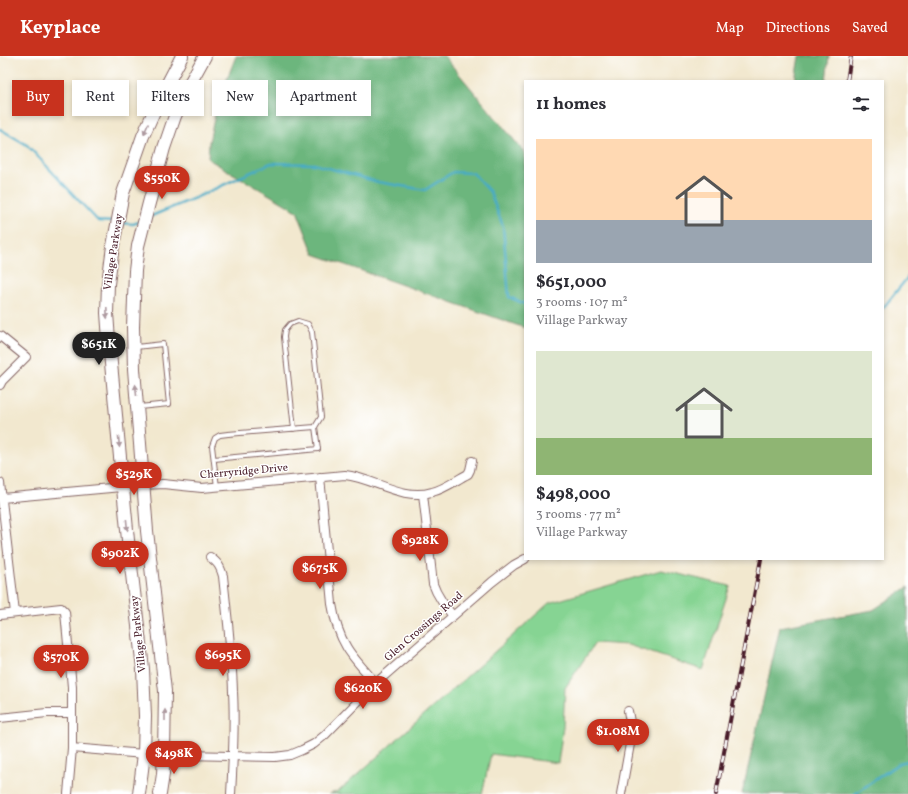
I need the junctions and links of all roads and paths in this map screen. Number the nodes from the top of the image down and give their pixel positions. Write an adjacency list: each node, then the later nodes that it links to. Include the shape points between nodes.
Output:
1 (182, 56): 14 (main road, Village Parkway, one-way to 14, via 143,136 124,193 113,246 107,312)
2 (205, 56): 4 (main road, Village Parkway, via 175,116 138,246 135,271)
3 (0, 336): 5 (street, via 26,357)
4 (134, 348): 6 (main road, Village Parkway, one-way to 4); 6 (lane, via 163,344 169,404)
5 (0, 385)
6 (137, 407): 13 (main road, Village Parkway)
7 (315, 427): 8 (lane); 8 (lane, via 321,417 312,332 308,324 298,321 290,324 285,330 284,337); 9 (lane, via 318,449)
8 (294, 429): 9 (lane, via 220,435 215,438 212,446)
9 (214, 459): 15 (lane)
10 (472, 461): 16 (street, Cherryridge Drive, via 468,474 439,490)
11 (320, 477): 15 (street, Cherryridge Drive); 16 (street, Cherryridge Drive, via 351,475 402,492); 23 (street, via 334,619 347,649)
12 (0, 482): 17 (street)
13 (143, 485): 14 (street, Cherryridge Drive); 15 (street, Cherryridge Drive); 29 (main road, Village Parkway, one-way to 13, via 165,692)
14 (123, 486): 17 (street, Cherryridge Drive); 28 (main road, Village Parkway, one-way to 28, via 143,668)
15 (217, 487)
16 (423, 494): 22 (street, via 433,584 441,601)
17 (2, 498): 20 (street)
18 (210, 557): 30 (street, via 218,563 223,576 233,678)
19 (524, 560): 22 (street, Glen Crossings Road, via 492,582)
20 (15, 613): 21 (street); 25 (street, via 61,608 65,612)
21 (0, 615)
22 (453, 616): 23 (street, Glen Crossings Road)
23 (376, 683): 30 (street, Glen Crossings Road, via 314,744 290,755)
24 (628, 711): 35 (street, via 632,733)
25 (72, 713): 26 (street); 27 (street)
26 (0, 718)
27 (72, 748): 28 (street, Glen Crossings Road); 31 (street)
28 (144, 754): 29 (street, Glen Crossings Road); 32 (main road, Village Parkway)
29 (164, 754): 30 (street, Glen Crossings Road); 33 (main road, Village Parkway)
30 (233, 756): 34 (street)
31 (68, 794)
32 (139, 794)
33 (160, 794)
34 (231, 794)
35 (621, 794)

